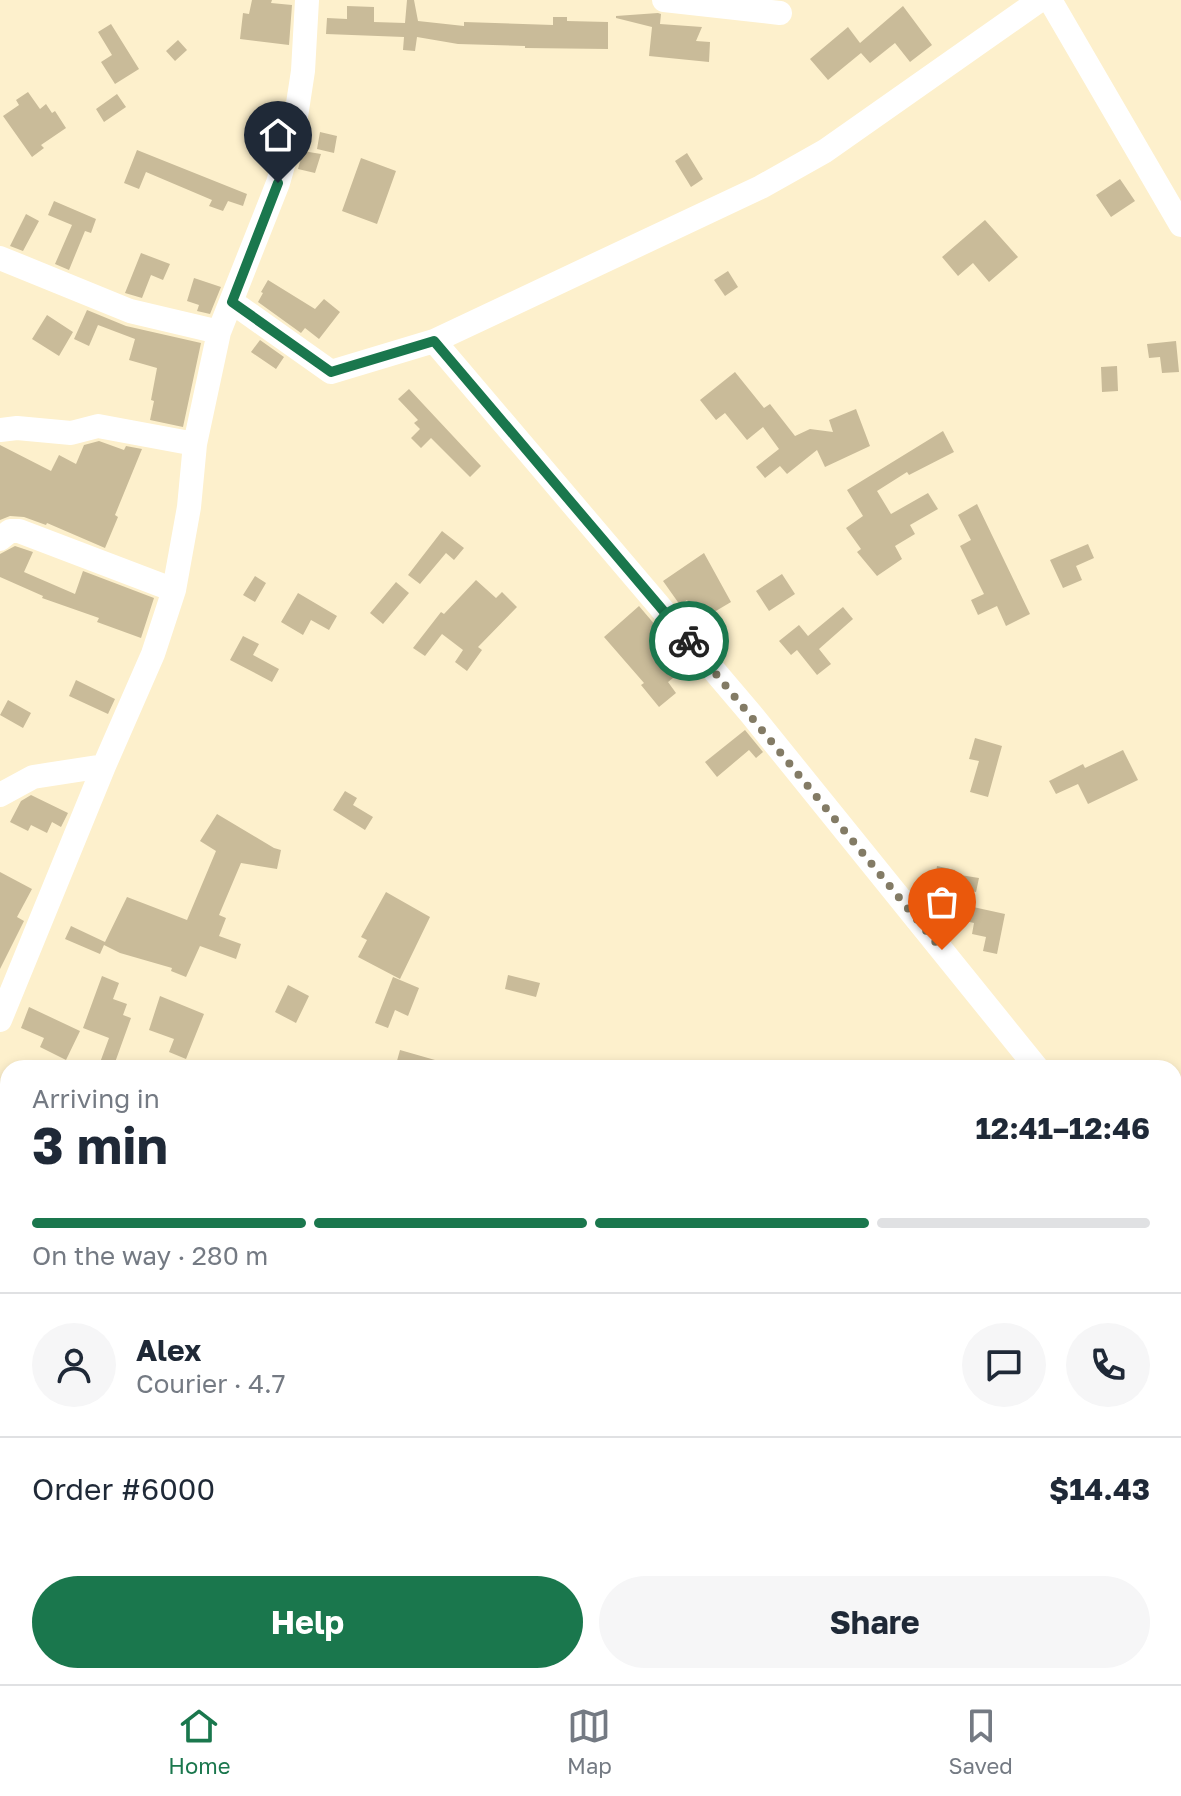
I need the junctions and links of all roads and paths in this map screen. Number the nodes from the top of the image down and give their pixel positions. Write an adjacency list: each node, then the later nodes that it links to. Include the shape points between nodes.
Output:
1 (307, 0): 8 (street, via 295,123)
2 (664, 0): 5 (street)
3 (1040, 0): 10 (street, via 825,151 761,187)
4 (1050, 0): 6 (street)
5 (780, 13)
6 (1181, 225)
7 (0, 258): 9 (street, via 130,311)
8 (232, 302): 9 (street); 10 (street, via 331,372)
9 (219, 332): 12 (street)
10 (434, 341): 18 (street, via 751,714)
11 (0, 430): 12 (street, via 71,433 98,426)
12 (195, 444): 14 (street)
13 (0, 539): 14 (street, via 19,531)
14 (174, 590): 15 (street, via 153,654)
15 (104, 766): 16 (street, via 33,777); 17 (street)
16 (0, 795)
17 (0, 1020)
18 (1031, 1060)

